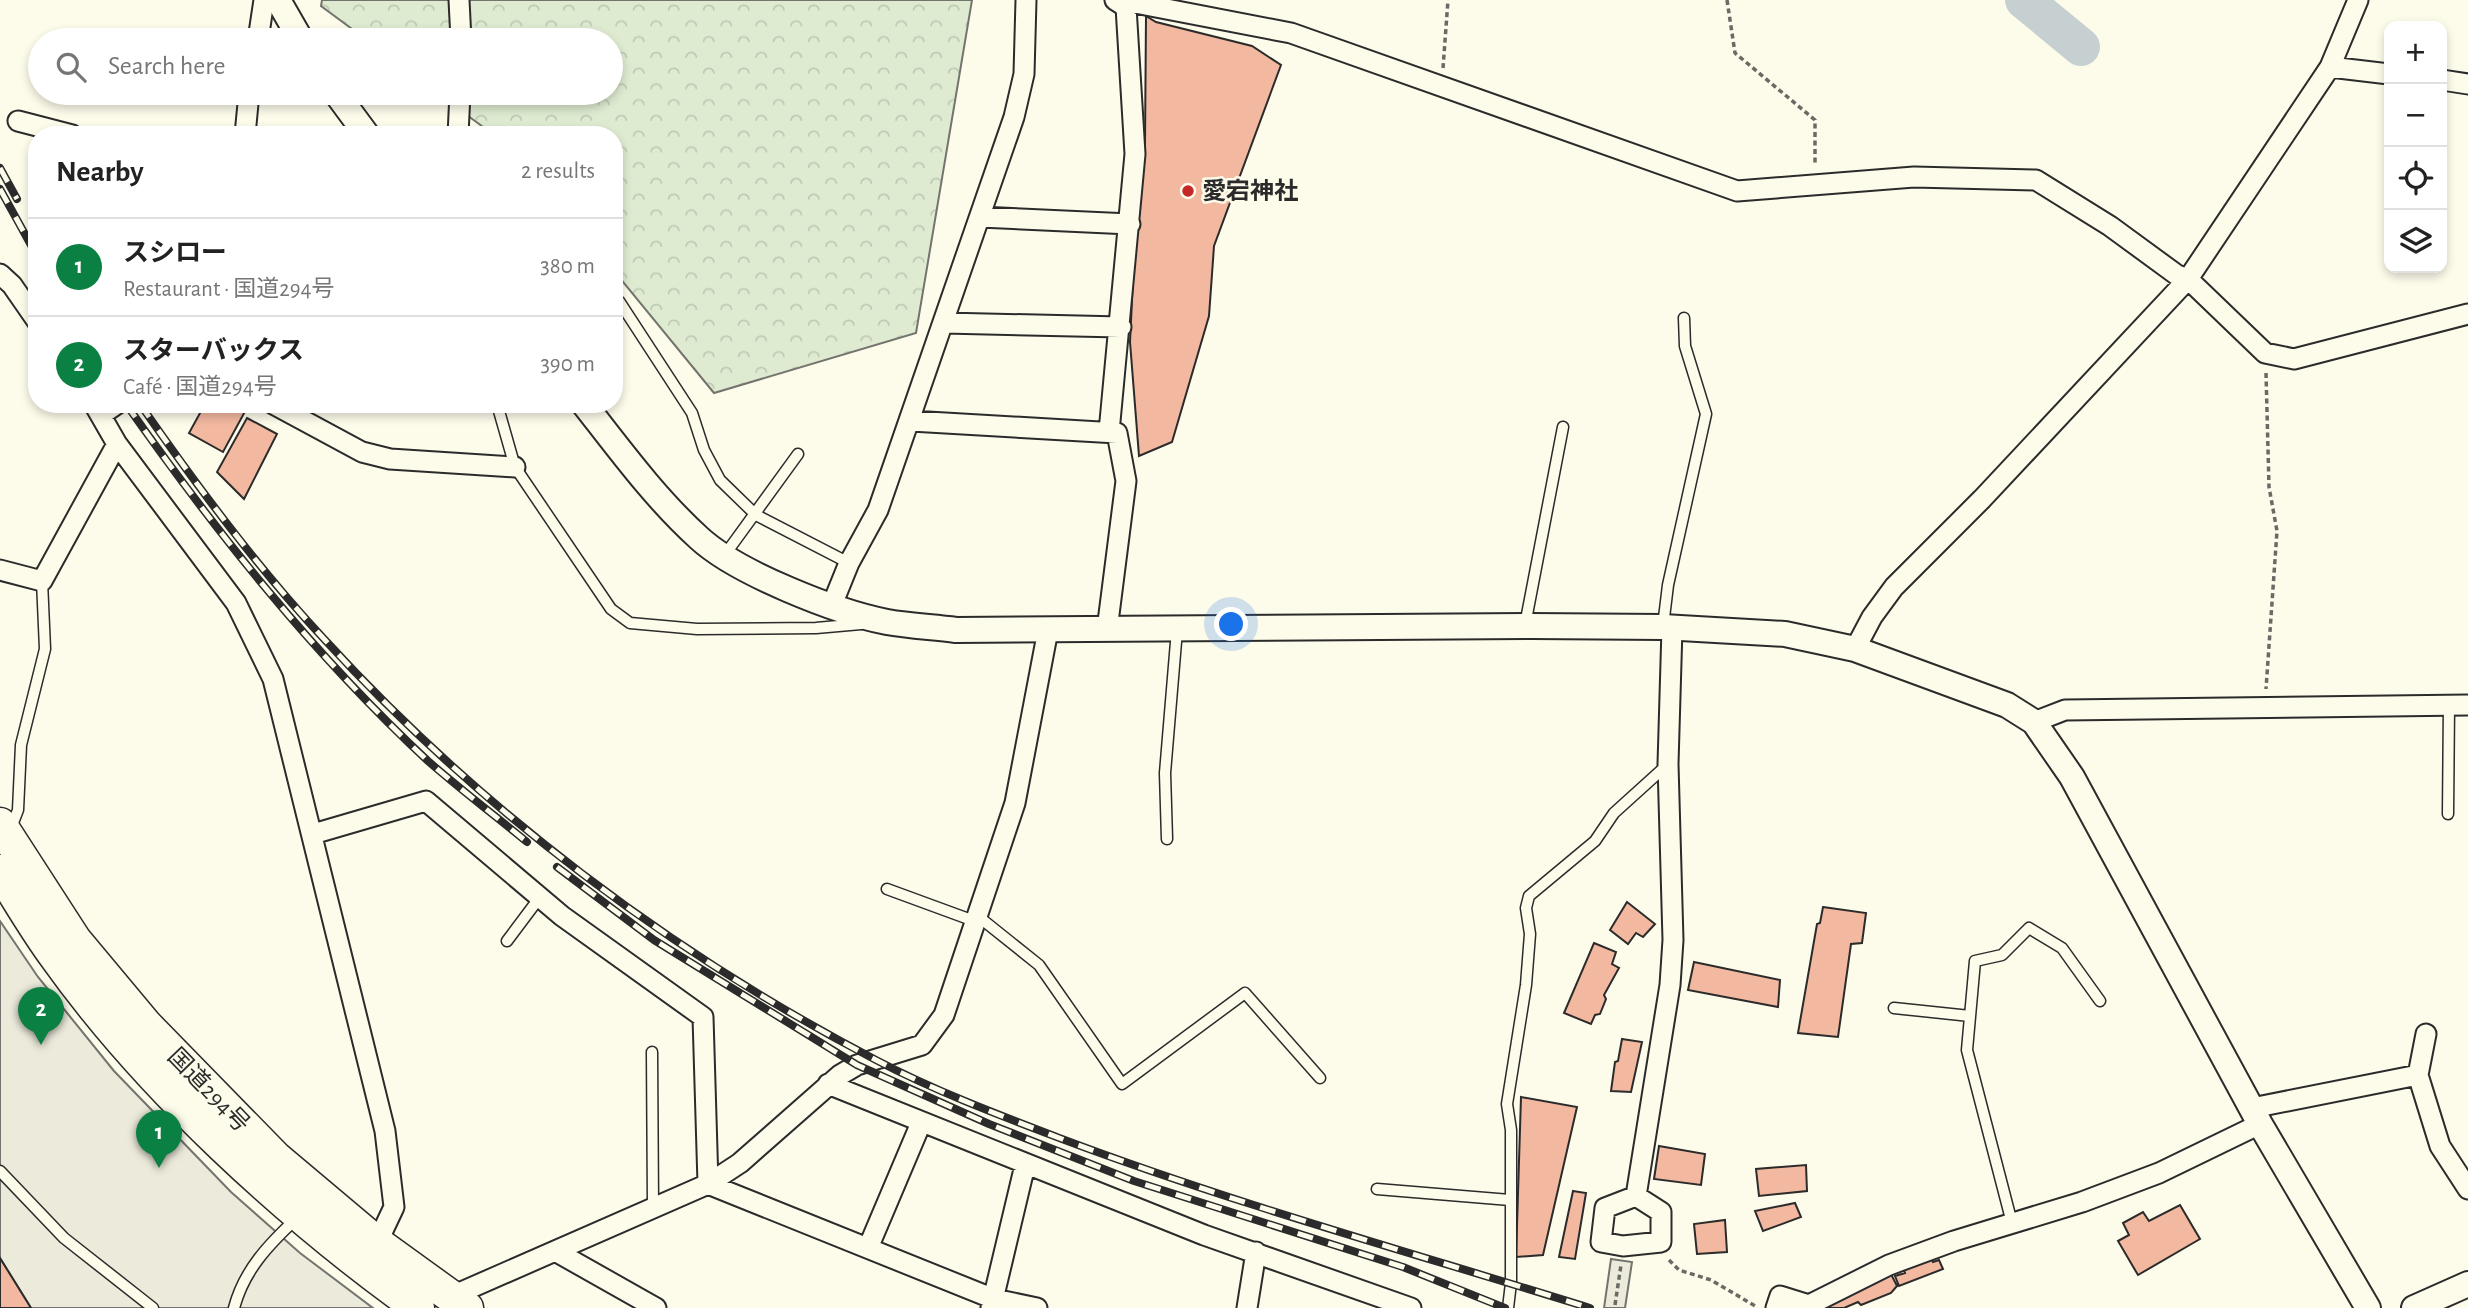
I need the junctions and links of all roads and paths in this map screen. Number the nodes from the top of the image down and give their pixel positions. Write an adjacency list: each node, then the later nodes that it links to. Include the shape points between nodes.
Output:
1 (264, 0): 9 (street)
2 (278, 0): 10 (street)
3 (459, 0): 11 (street)
4 (1026, 0): 26 (street, via 1024,74)
5 (1448, 0): 16 (path)
6 (1727, 0): 25 (path, via 1735,53 1815,120)
7 (2358, 0): 12 (street)
8 (1121, 4): 16 (street, via 1291,33); 27 (street, via 1135,154)
9 (260, 28)
10 (294, 28)
11 (460, 28)
12 (2330, 67): 13 (street); 29 (street)
13 (2384, 73)
14 (2447, 81): 15 (street)
15 (2468, 84)
16 (1442, 87): 25 (street, via 1737,191)
17 (248, 105): 22 (street)
18 (345, 105): 23 (street)
19 (459, 105): 24 (street)
20 (18, 121): 21 (street)
21 (37, 126)
22 (246, 126)
23 (360, 126)
24 (458, 126)
25 (1815, 187): 29 (street, via 1914,177 2036,180)
26 (981, 216): 27 (street); 34 (street)
27 (1130, 224): 35 (street)
28 (0, 274): 31 (street)
29 (2188, 279): 36 (street); 59 (street, via 1894,587)
30 (623, 307): 47 (lane, via 692,413 720,480)
31 (28, 308)
32 (2468, 314): 36 (street, via 2294,359)
33 (1684, 318): 55 (lane, via 1685,346 1706,415 1668,585)
34 (944, 323): 35 (street); 41 (street)
35 (1121, 327): 43 (street)
36 (2265, 353): 61 (path, via 2269,486 2277,531)
37 (106, 413): 44 (street)
38 (289, 413): 46 (street, via 362,453)
39 (500, 413): 46 (lane)
40 (591, 413): 48 (street, via 662,500)
41 (911, 421): 43 (street); 49 (street, via 878,510)
42 (1563, 427): 54 (lane)
43 (1110, 432): 58 (street, via 1117,433 1126,481)
44 (117, 444): 51 (street); 66 (street, via 236,603 273,679)
45 (798, 454): 47 (lane)
46 (515, 467): 53 (lane, via 611,609 630,622 697,629 816,628)
47 (756, 515): 48 (lane); 49 (lane)
48 (724, 556): 52 (street)
49 (849, 564): 52 (street)
50 (0, 570): 51 (street)
51 (42, 581): 65 (lane, via 45,649 21,745 18,810)
52 (832, 605): 53 (street)
53 (886, 621): 57 (street, via 956,630)
54 (1525, 626): 55 (street); 56 (street)
55 (1667, 627): 59 (street, via 1785,634); 63 (street)
56 (1177, 629): 58 (street); 67 (lane, via 1165,773)
57 (1048, 630): 58 (street); 71 (street, via 1015,803)
58 (1107, 630)
59 (1855, 649): 62 (street, via 2007,705)
60 (2459, 705): 61 (street); 64 (lane)
61 (2265, 707): 62 (street, via 2065,710)
62 (2034, 722): 81 (street, via 2072,777)
63 (1668, 764): 88 (street, via 1674,940); 89 (lane, via 1614,813 1595,841 1529,896 1526,985 1507,1104)
64 (2448, 814)
65 (4, 830): 93 (highway, 国道294号, via 75,940 146,1025 276,1158)
66 (313, 834): 70 (street, via 426,801); 93 (street, via 385,1131 394,1207)
67 (1167, 839)
68 (0, 871): 91 (highway, 国道294号, via 55,957 125,1045 240,1163)
69 (887, 889): 71 (lane)
70 (540, 897): 72 (lane); 85 (street, via 703,1017)
71 (978, 920): 79 (lane, via 1039,965 1122,1083 1245,993); 80 (street, via 944,1015 922,1045 857,1065)
72 (507, 940)
73 (2100, 1001): 75 (lane, via 2062,948 2029,928 2002,955 1975,961)
74 (1894, 1008): 75 (lane)
75 (1970, 1016): 92 (lane, via 1967,1050)
76 (2426, 1034): 78 (street)
77 (652, 1052): 90 (lane)
78 (2418, 1075): 81 (street); 87 (street, via 2440,1146)
79 (1320, 1078)
80 (828, 1084): 82 (street); 85 (street, via 740,1163)
81 (2256, 1116): 92 (street, via 2159,1173); 113 (street)
82 (921, 1123): 83 (street); 95 (street)
83 (1025, 1165): 97 (street); 101 (street)
84 (0, 1171): 103 (lane, via 64,1238)
85 (708, 1184): 90 (street); 95 (street)
86 (1377, 1189): 89 (lane)
87 (2468, 1189)
88 (1636, 1196): 94 (street, via 1605,1208 1601,1242); 94 (street, via 1661,1212 1661,1242)
89 (1510, 1200): 110 (lane)
90 (653, 1207): 96 (street)
91 (300, 1215): 104 (lane, via 263,1249); 105 (highway, 国道294号)
92 (2012, 1223): 112 (street, via 1889,1265 1808,1305 1780,1296)
93 (377, 1243): 100 (highway, 国道294号)
94 (1623, 1246): 102 (path)
95 (868, 1248): 101 (street)
96 (555, 1251): 100 (street); 106 (street)
97 (1256, 1252): 108 (street); 109 (street)
98 (1664, 1256): 111 (path, via 1679,1270 1711,1280)
99 (2468, 1284): 114 (street)
100 (458, 1302)
101 (993, 1304): 107 (street)
102 (1615, 1305)
103 (153, 1308)
104 (234, 1308)
105 (418, 1308)
106 (656, 1308)
107 (1037, 1308)
108 (1247, 1308)
109 (1411, 1308)
110 (1508, 1308)
111 (1759, 1308)
112 (1776, 1308)
113 (2368, 1308)
114 (2414, 1308)

